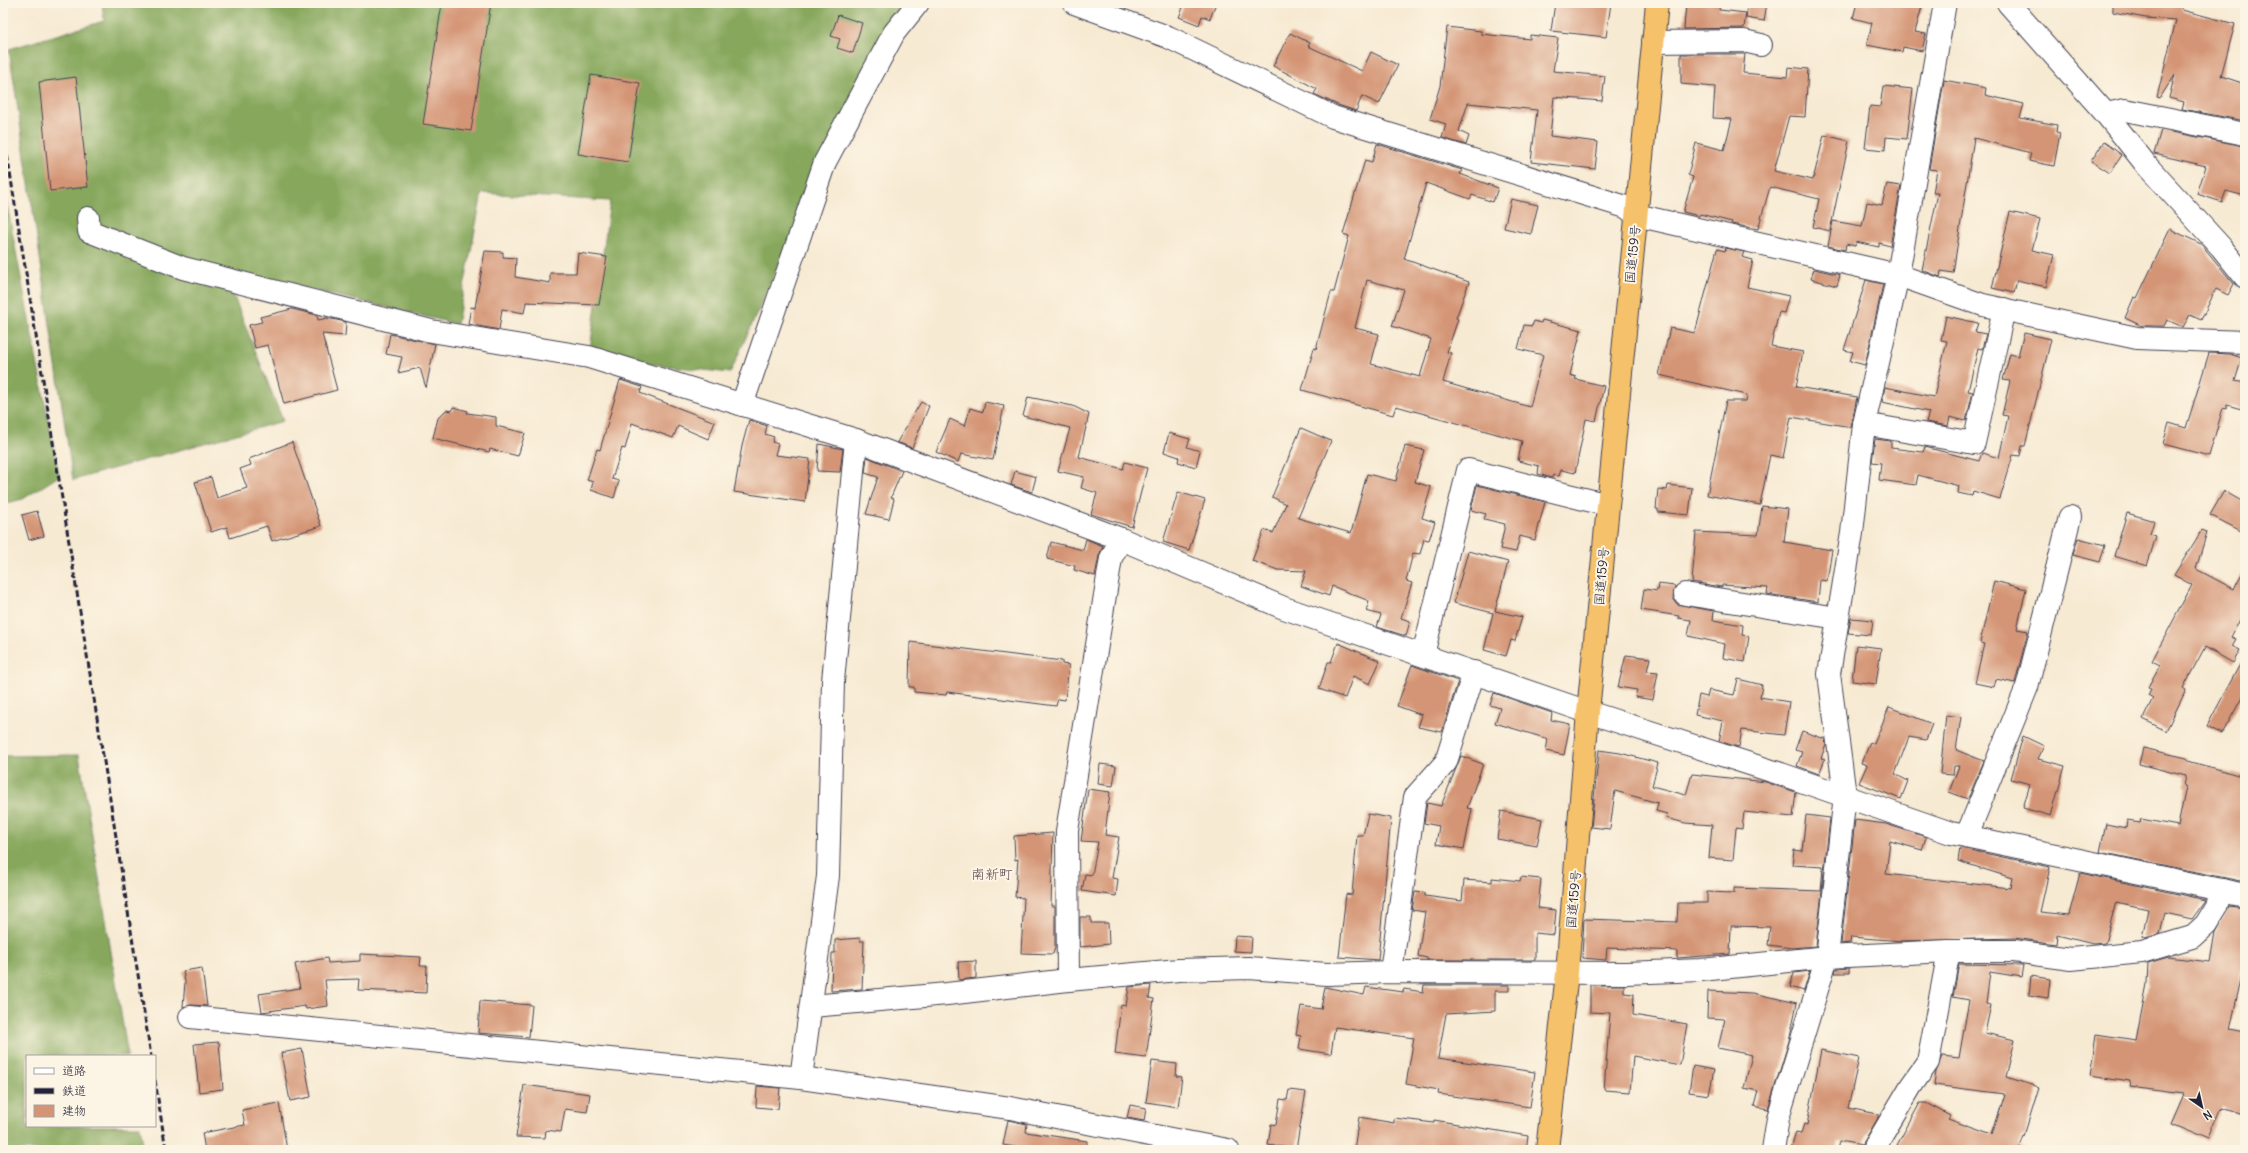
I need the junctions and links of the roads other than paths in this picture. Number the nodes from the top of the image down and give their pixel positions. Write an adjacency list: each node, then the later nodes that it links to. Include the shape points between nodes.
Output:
1 (918, 3): 16 (street, via 894,33 825,162)
2 (1074, 3): 10 (street, via 1168,37 1333,117 1626,207)
3 (1657, 3): 6 (highway, 国道159号)
4 (1944, 3): 12 (street)
5 (2008, 3): 8 (street)
6 (1653, 42): 7 (street, via 1744,41); 10 (highway, 国道159号)
7 (1761, 45)
8 (2106, 114): 9 (street, via 2125,110); 13 (street, via 2148,167)
9 (2245, 134)
10 (1636, 215): 12 (street); 19 (highway, 国道159号)
11 (88, 218): 16 (street, via 89,231 182,268 431,331 589,357)
12 (1898, 276): 14 (street, via 1983,305); 17 (street)
13 (2245, 277)
14 (2004, 309): 15 (street, via 2138,338); 17 (street, via 1974,443)
15 (2245, 342)
16 (742, 405): 18 (street)
17 (1864, 424): 23 (street, via 1852,533)
18 (856, 440): 21 (street); 36 (street, via 833,682 828,876)
19 (1608, 505): 24 (street, via 1468,470); 26 (highway, 国道159号)
20 (2070, 517): 28 (street, via 2027,687)
21 (1121, 539): 24 (street, via 1284,608); 35 (street, via 1111,558 1067,831)
22 (1685, 594): 23 (street)
23 (1838, 618): 27 (street, via 1829,674)
24 (1423, 655): 25 (street)
25 (1474, 672): 26 (street); 33 (street, via 1446,762 1415,797)
26 (1588, 712): 27 (street); 34 (highway, 国道159号)
27 (1845, 795): 28 (street, via 1951,833); 32 (street)
28 (1967, 835): 29 (street)
29 (2222, 890): 30 (street); 31 (street, via 2217,906 2206,924 2192,937 2142,952 2071,959 2014,951)
30 (2245, 895)
31 (1949, 950): 32 (street); 42 (street, via 1928,1062)
32 (1827, 957): 34 (street, via 1701,970); 41 (street, via 1778,1118)
33 (1392, 972): 34 (street); 35 (street, via 1327,974 1249,968 1187,969)
34 (1567, 973): 40 (highway, 国道159号)
35 (1068, 980): 36 (street)
36 (812, 1006): 38 (street)
37 (190, 1018): 38 (street)
38 (801, 1078): 39 (street, via 1010,1108)
39 (1217, 1149)
40 (1547, 1150)
41 (1773, 1150)
42 (1873, 1150)

